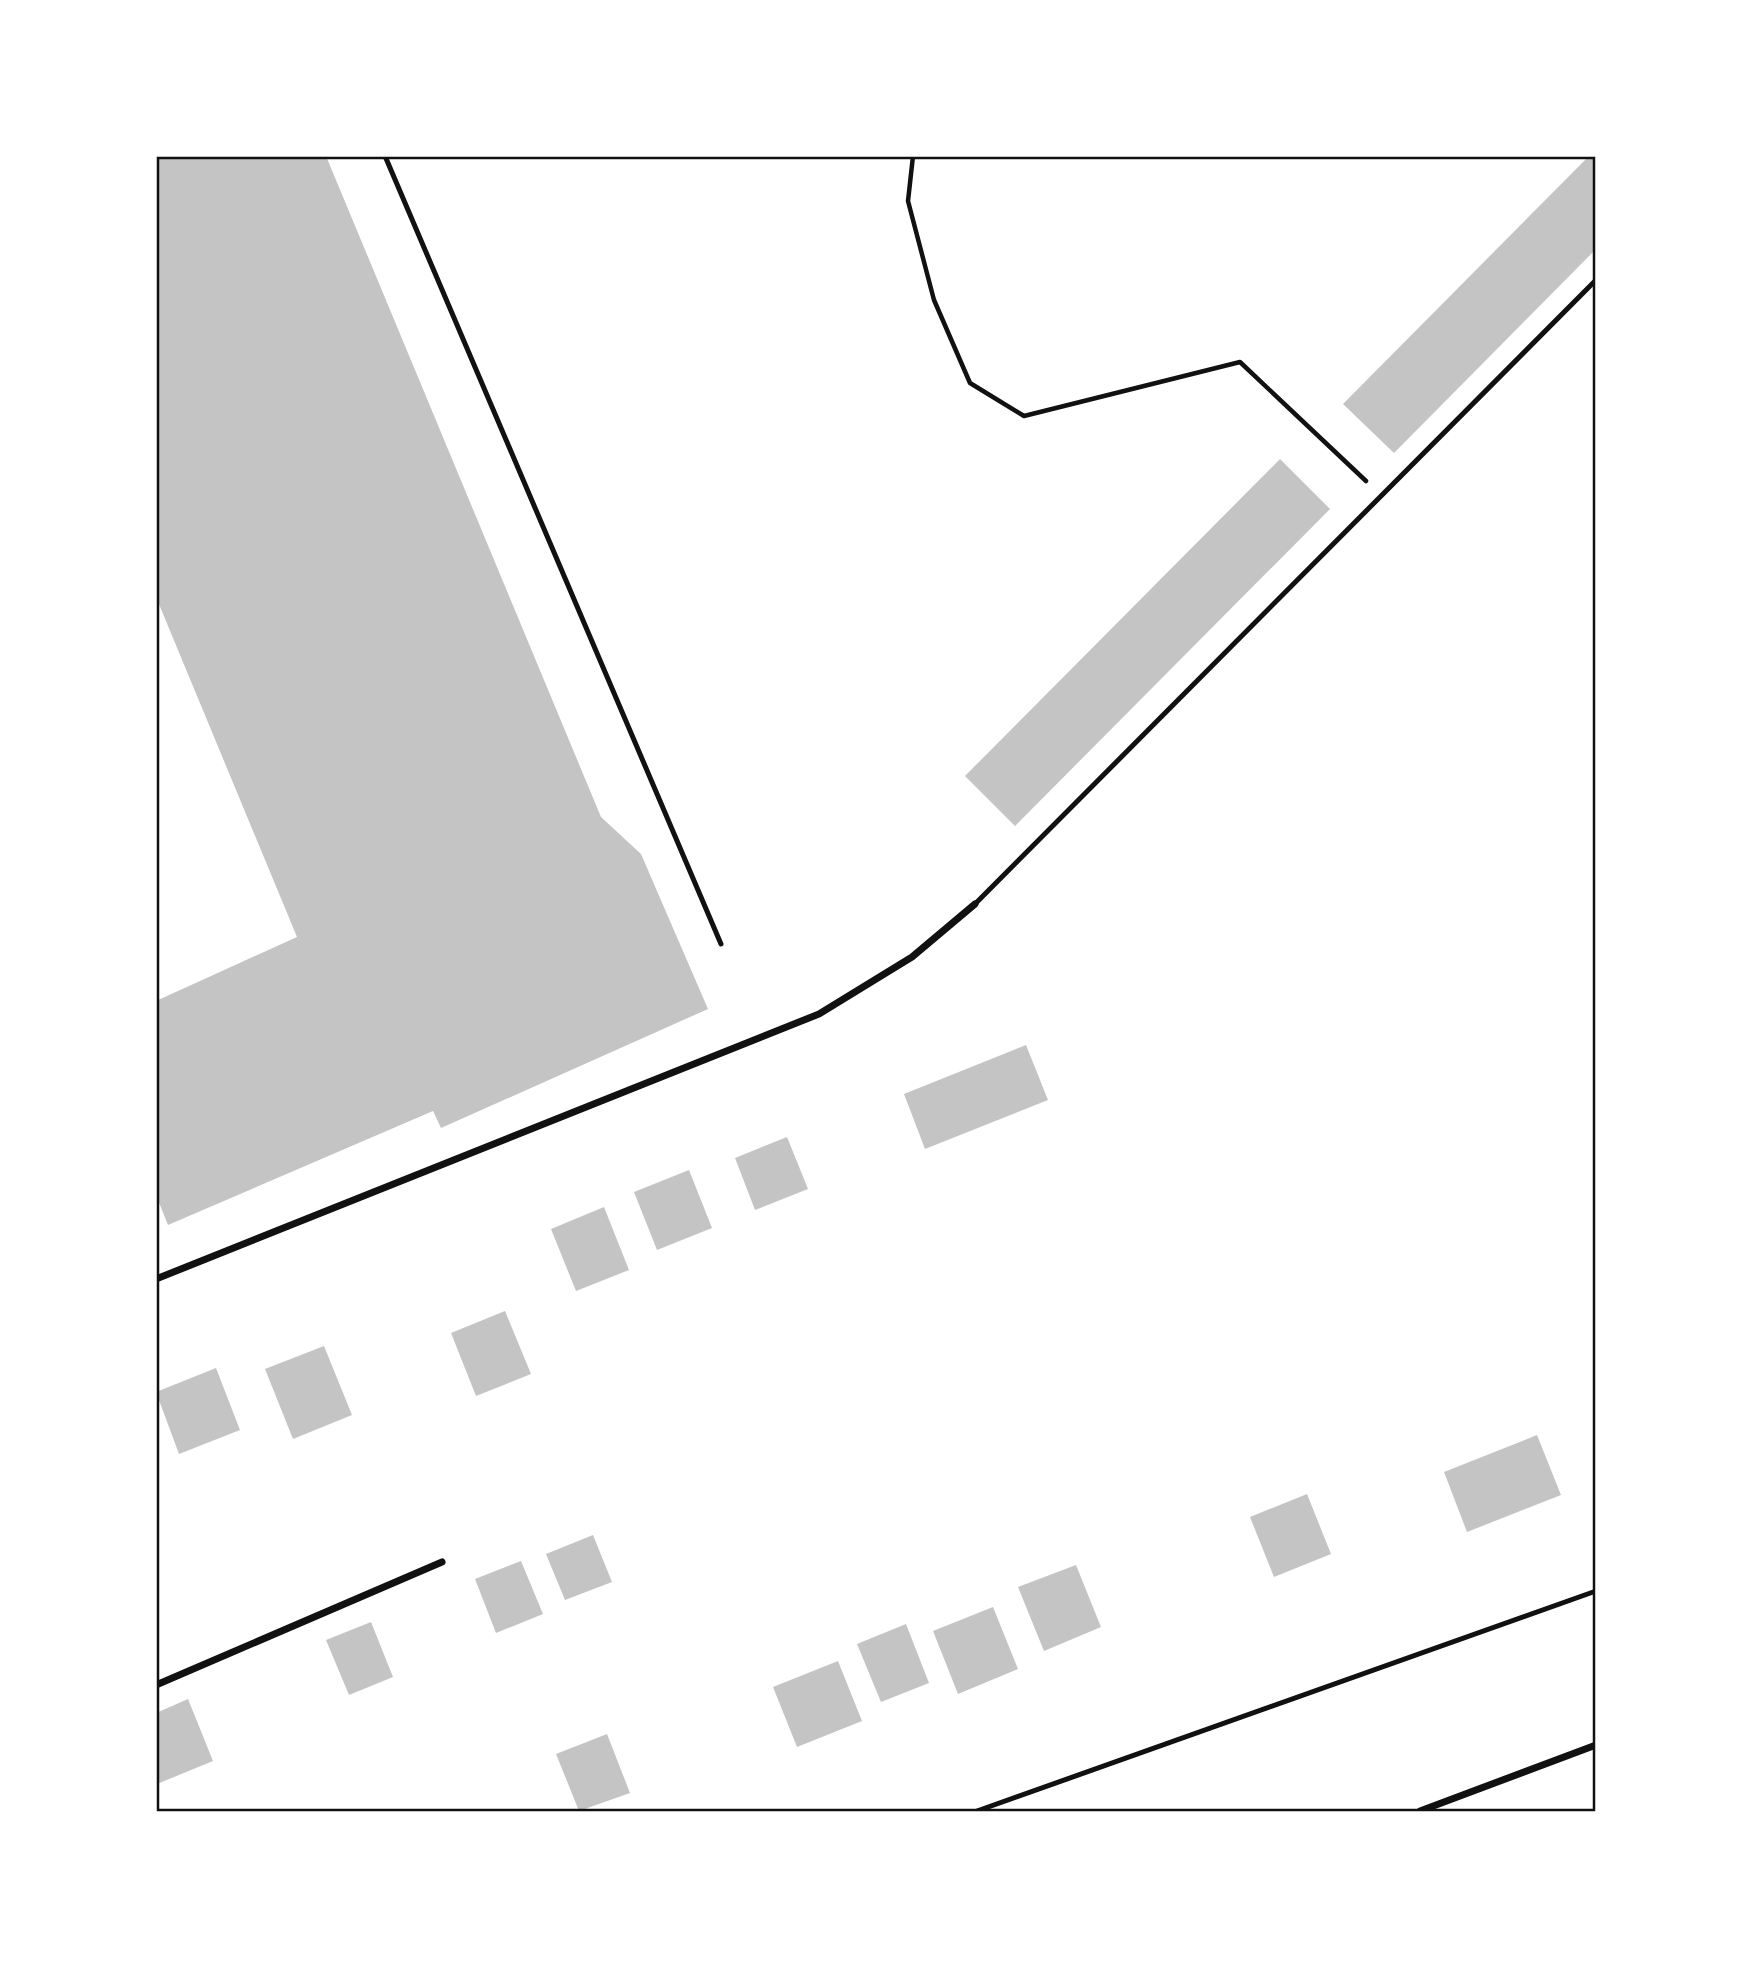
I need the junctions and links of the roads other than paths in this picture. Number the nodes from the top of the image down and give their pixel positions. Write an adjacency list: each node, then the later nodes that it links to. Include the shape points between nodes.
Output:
1 (385, 156): 4 (lane)
2 (1596, 280): 3 (lane)
3 (975, 904): 5 (street, via 912,957 819,1014)
4 (721, 944)
5 (156, 1279)
6 (442, 1562): 8 (street)
7 (1596, 1591): 10 (lane)
8 (156, 1685)
9 (1596, 1745): 11 (street)
10 (977, 1811)
11 (1420, 1811)

